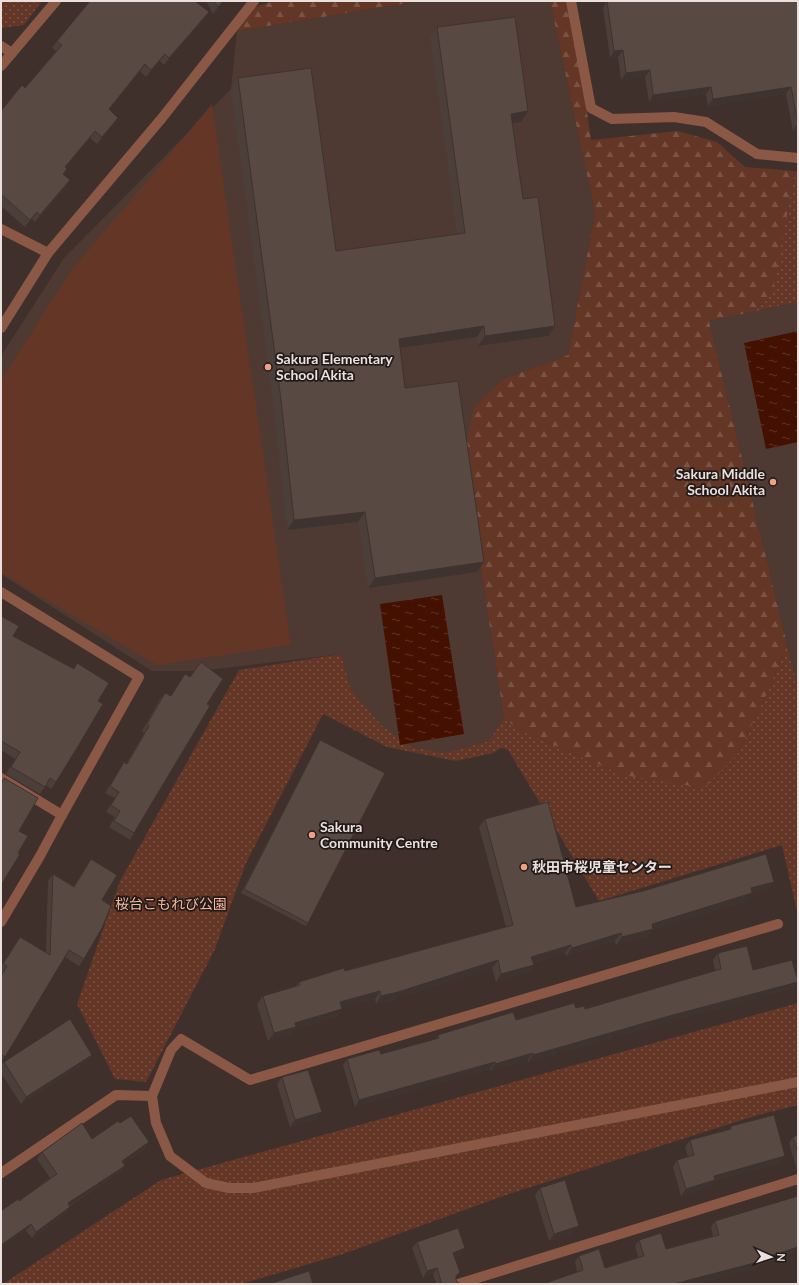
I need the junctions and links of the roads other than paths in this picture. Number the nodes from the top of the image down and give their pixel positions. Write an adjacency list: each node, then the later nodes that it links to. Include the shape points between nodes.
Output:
1 (56, 1): 5 (street)
2 (254, 1): 9 (street, via 162,118)
3 (571, 1): 7 (street, via 591,108 612,119 674,118 706,122 757,154)
4 (1, 46): 5 (street)
5 (12, 53): 6 (street)
6 (1, 66)
7 (798, 158)
8 (1, 229): 9 (street)
9 (48, 253): 10 (street)
10 (1, 328)
11 (1, 592): 13 (street, via 139,677)
12 (1, 778): 13 (street)
13 (62, 815): 14 (street)
14 (1, 922)
15 (778, 924): 17 (street, via 250,1080 181,1039 171,1050)
16 (798, 1082): 17 (street, via 253,1188 229,1188 206,1183 170,1156 156,1123)
17 (152, 1096): 18 (street, via 116,1095)
18 (1, 1174)
19 (798, 1179): 20 (street)
20 (458, 1284)

